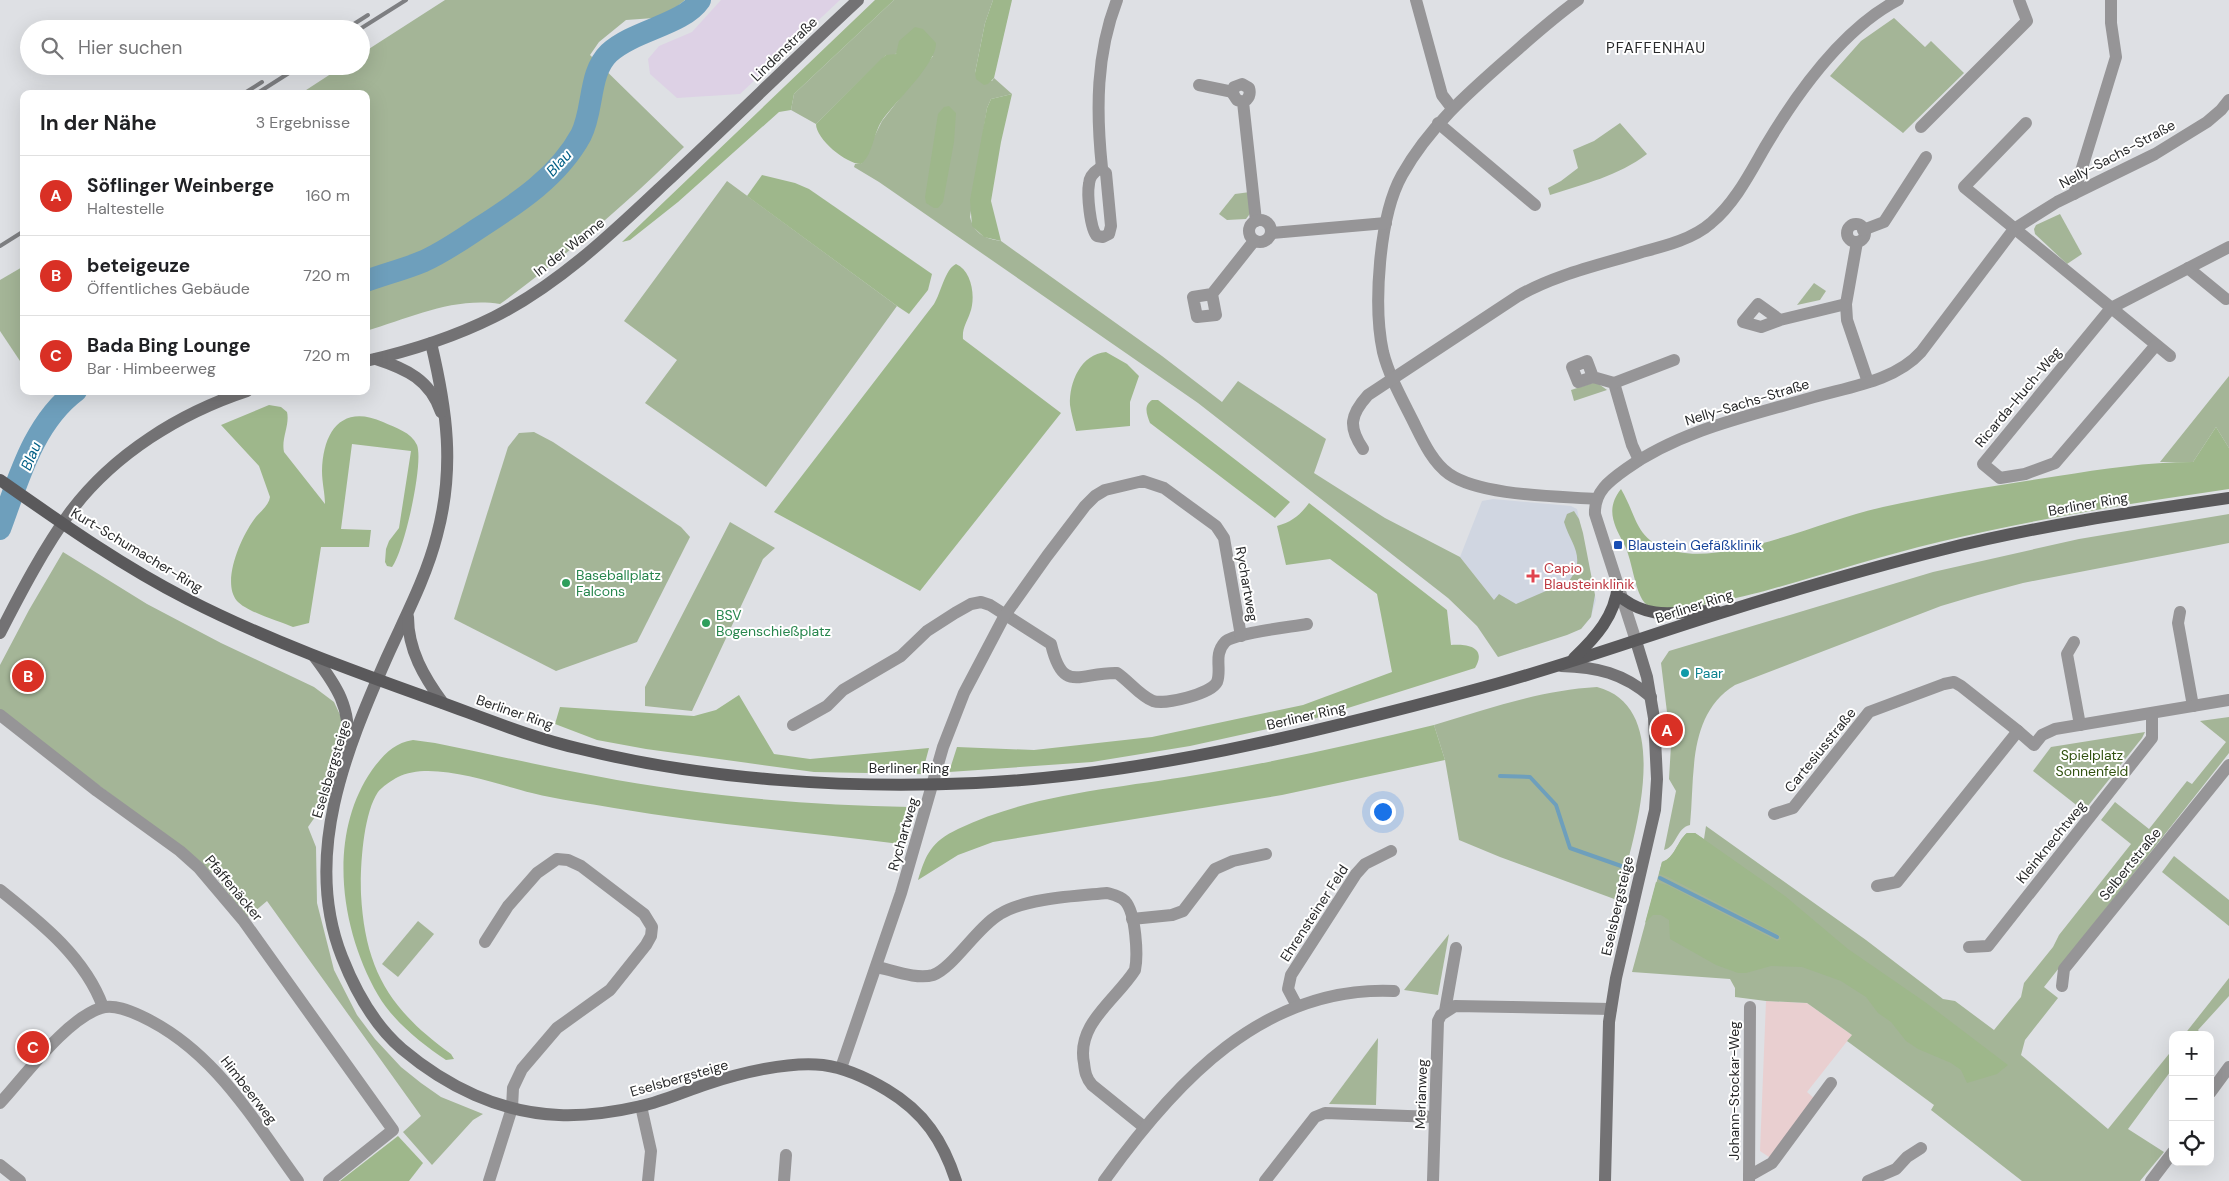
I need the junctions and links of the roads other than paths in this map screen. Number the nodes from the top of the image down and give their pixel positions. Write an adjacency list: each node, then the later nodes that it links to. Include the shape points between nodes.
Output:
1 (858, 0): 9 (street, Lindenstraße)
2 (1117, 0): 16 (street, via 1104,44 1098,97)
3 (1416, 0): 11 (street, via 1442,95)
4 (1578, 0): 11 (street)
5 (1898, 0): 37 (street, via 1862,23 1818,71 1778,125 1724,212 1710,225 1687,237 1529,290)
6 (2019, 0): 14 (street, via 2027,21)
7 (2111, 0): 17 (street, via 2116,57)
8 (1199, 86): 19 (street, via 1233,92 1239,84 1246,86 1250,93 1243,102)
9 (754, 99): 31 (street, In der Wanne, via 578,262 502,313)
10 (2229, 100): 17 (street, Nelly-Sachs-Straße, via 2207,122 2155,154)
11 (1452, 108): 12 (street)
12 (1438, 123): 18 (street); 20 (street, via 1396,187)
13 (2026, 123): 21 (street, via 1964,187)
14 (1921, 127)
15 (1926, 157): 28 (street, via 1884,222 1864,230 1857,225 1848,230 1849,239 1857,242)
16 (1102, 168)
17 (2074, 194): 21 (street, Nelly-Sachs-Straße)
18 (1534, 205)
19 (1256, 221): 22 (street, via 1268,223); 23 (street, via 1250,225 1249,232)
20 (1386, 223): 22 (street); 37 (street, via 1380,283 1380,333)
21 (2014, 229): 29 (street); 38 (street, Nelly-Sachs-Straße, via 1913,361)
22 (1272, 233): 23 (street, via 1265,242)
23 (1254, 241): 26 (street)
24 (2229, 247): 25 (street, Ricarda-Huch-Weg)
25 (2188, 268): 27 (street); 29 (street, Ricarda-Huch-Weg)
26 (1212, 294)
27 (2226, 299)
28 (1846, 304): 30 (street); 38 (street, via 1846,320)
29 (2112, 308): 32 (street); 32 (street, Ricarda-Huch-Weg, via 1983,464 2000,478 2025,474 2055,463)
30 (1780, 320)
31 (431, 343): 34 (street, In der Wanne); 41 (street, Eselsbergsteige)
32 (2156, 345): 33 (street)
33 (2170, 356)
34 (371, 360): 41 (street, via 398,366 420,378 439,406)
35 (1674, 360): 39 (street)
36 (1593, 377): 39 (street)
37 (1392, 378): 42 (street, via 1368,395 1356,412 1353,430); 46 (street, via 1430,452 1448,474 1483,488)
38 (1868, 382): 43 (street, Nelly-Sachs-Straße, via 1686,436)
39 (1614, 383): 43 (street)
40 (237, 395): 54 (street, via 174,422 143,443 91,488 54,536)
41 (448, 428): 51 (street, Eselsbergsteige, via 446,486 437,536)
42 (1363, 448)
43 (1639, 460): 46 (street, Nelly-Sachs-Straße, via 1609,483)
44 (0, 480): 58 (main road, Kurt-Schumacher-Ring, via 129,566 189,600)
45 (2229, 498): 49 (main road, Berliner Ring, via 2032,529 1940,550)
46 (1596, 499): 47 (street, via 1595,514)
47 (1618, 585): 48 (street); 59 (main road, via 1609,616 1591,642)
48 (1623, 599): 49 (main road, via 1641,611 1653,614); 56 (street)
49 (1726, 611): 56 (main road, Berliner Ring)
50 (2180, 612): 65 (street, via 2178,623)
51 (408, 613): 61 (street, Eselsbergsteige); 64 (street, via 415,658)
52 (1005, 615): 55 (street, Rychartweg, via 1051,644 1055,662 1069,677 1117,673 1155,702 1169,702 1208,691 1216,685 1220,650 1226,641); 55 (street, Rychartweg, via 1085,506 1105,490 1143,481 1164,488 1220,531); 68 (street, Rychartweg, via 981,602 971,604 927,631 901,656 842,690 827,706); 82 (street, Rychartweg, via 964,694 943,747)
53 (1307, 624): 55 (street, Rychartweg)
54 (0, 633)
55 (1241, 636)
56 (1636, 641): 59 (main road, Berliner Ring); 62 (street, Eselsbergsteige)
57 (2074, 642): 69 (street, via 2067,654)
58 (314, 656): 61 (main road, Kurt-Schumacher-Ring); 72 (street, via 334,680 346,706 349,731)
59 (1571, 661): 60 (main road, Berliner Ring)
60 (1555, 666): 62 (street, via 1581,666 1614,673); 64 (main road, Berliner Ring, via 1476,690 1270,741 1117,768 977,783 853,783 677,767 577,749)
61 (377, 680): 64 (main road, Berliner Ring); 72 (street, Eselsbergsteige)
62 (1651, 696): 88 (street, Eselsbergsteige, via 1658,756 1655,810)
63 (2229, 700): 65 (street, Cartesiusstraße)
64 (443, 703)
65 (2193, 706): 66 (street, Cartesiusstraße)
66 (2152, 714): 69 (street, Cartesiusstraße); 80 (street, Kleinknechtweg, via 2152,738 2105,798 1988,946)
67 (0, 715): 106 (street, Pfaffenäcker, via 198,868 243,920 393,1130)
68 (793, 725)
69 (2080, 725): 70 (street, Cartesiusstraße, via 2054,729 2034,744)
70 (2018, 732): 73 (street, Cartesiusstraße, via 1961,686 1954,682 1944,684 1869,712 1793,808); 76 (street, via 1897,882)
71 (2229, 765): 83 (street, Selbertstraße, via 2064,969)
72 (344, 768): 96 (street, Eselsbergsteige, via 328,825 326,886 336,944 358,994 384,1030 419,1062 460,1088)
73 (1774, 814)
74 (1391, 851): 85 (street, Ehrensteiner Feld, via 1365,864 1356,874 1291,975 1288,989)
75 (1266, 854): 78 (street, via 1233,861 1215,869 1183,911)
76 (1877, 886)
77 (0, 890): 86 (street, via 38,919 64,947 98,993)
78 (1132, 919): 82 (street, via 1126,902 1108,893 1018,905 988,922 933,975 922,976); 98 (street, via 1137,960 1135,970 1086,1032 1082,1046 1088,1080)
79 (485, 942): 96 (street, via 508,906 546,865 557,859 580,866 644,914 652,927 646,945 614,985 557,1028 522,1070 513,1088)
80 (1969, 947)
81 (1456, 948): 89 (street, Merianweg)
82 (877, 967): 91 (street, Rychartweg)
83 (2062, 986)
84 (1394, 991): 85 (street, via 1352,992)
85 (1297, 1006): 98 (street, via 1257,1026 1214,1056)
86 (103, 1007): 94 (street, via 82,1017 66,1031); 105 (street, Himbeerweg, via 125,1009 146,1019 197,1052 238,1095)
87 (1750, 1007): 103 (street, Johann-Stockar-Weg)
88 (1611, 1009): 89 (street, via 1455,1006); 114 (street, Eselsbergsteige)
89 (1445, 1011): 97 (street, Merianweg, via 1438,1021)
90 (2229, 1067): 93 (street)
91 (842, 1068): 95 (street, Eselsbergsteige, via 820,1065 765,1070 712,1082); 110 (street, Eselsbergsteige, via 868,1078 903,1099 923,1117 949,1160)
92 (1832, 1083): 103 (street, Johann-Stockar-Weg, via 1772,1163)
93 (2214, 1088)
94 (0, 1104)
95 (641, 1106): 96 (street, Eselsbergsteige, via 561,1115); 108 (street, via 651,1151)
96 (512, 1108): 107 (street)
97 (1435, 1117): 112 (street, via 1324,1113 1315,1117); 113 (street, Merianweg)
98 (1144, 1127): 111 (street)
99 (1921, 1148): 115 (street, via 1896,1169)
100 (786, 1156): 109 (street)
101 (2169, 1157): 116 (street)
102 (0, 1165): 104 (street)
103 (1749, 1178)
104 (20, 1181)
105 (298, 1181)
106 (329, 1181)
107 (489, 1181)
108 (648, 1181)
109 (784, 1181)
110 (956, 1181)
111 (1104, 1181)
112 (1265, 1181)
113 (1433, 1181)
114 (1605, 1181)
115 (1868, 1181)
116 (2151, 1181)

